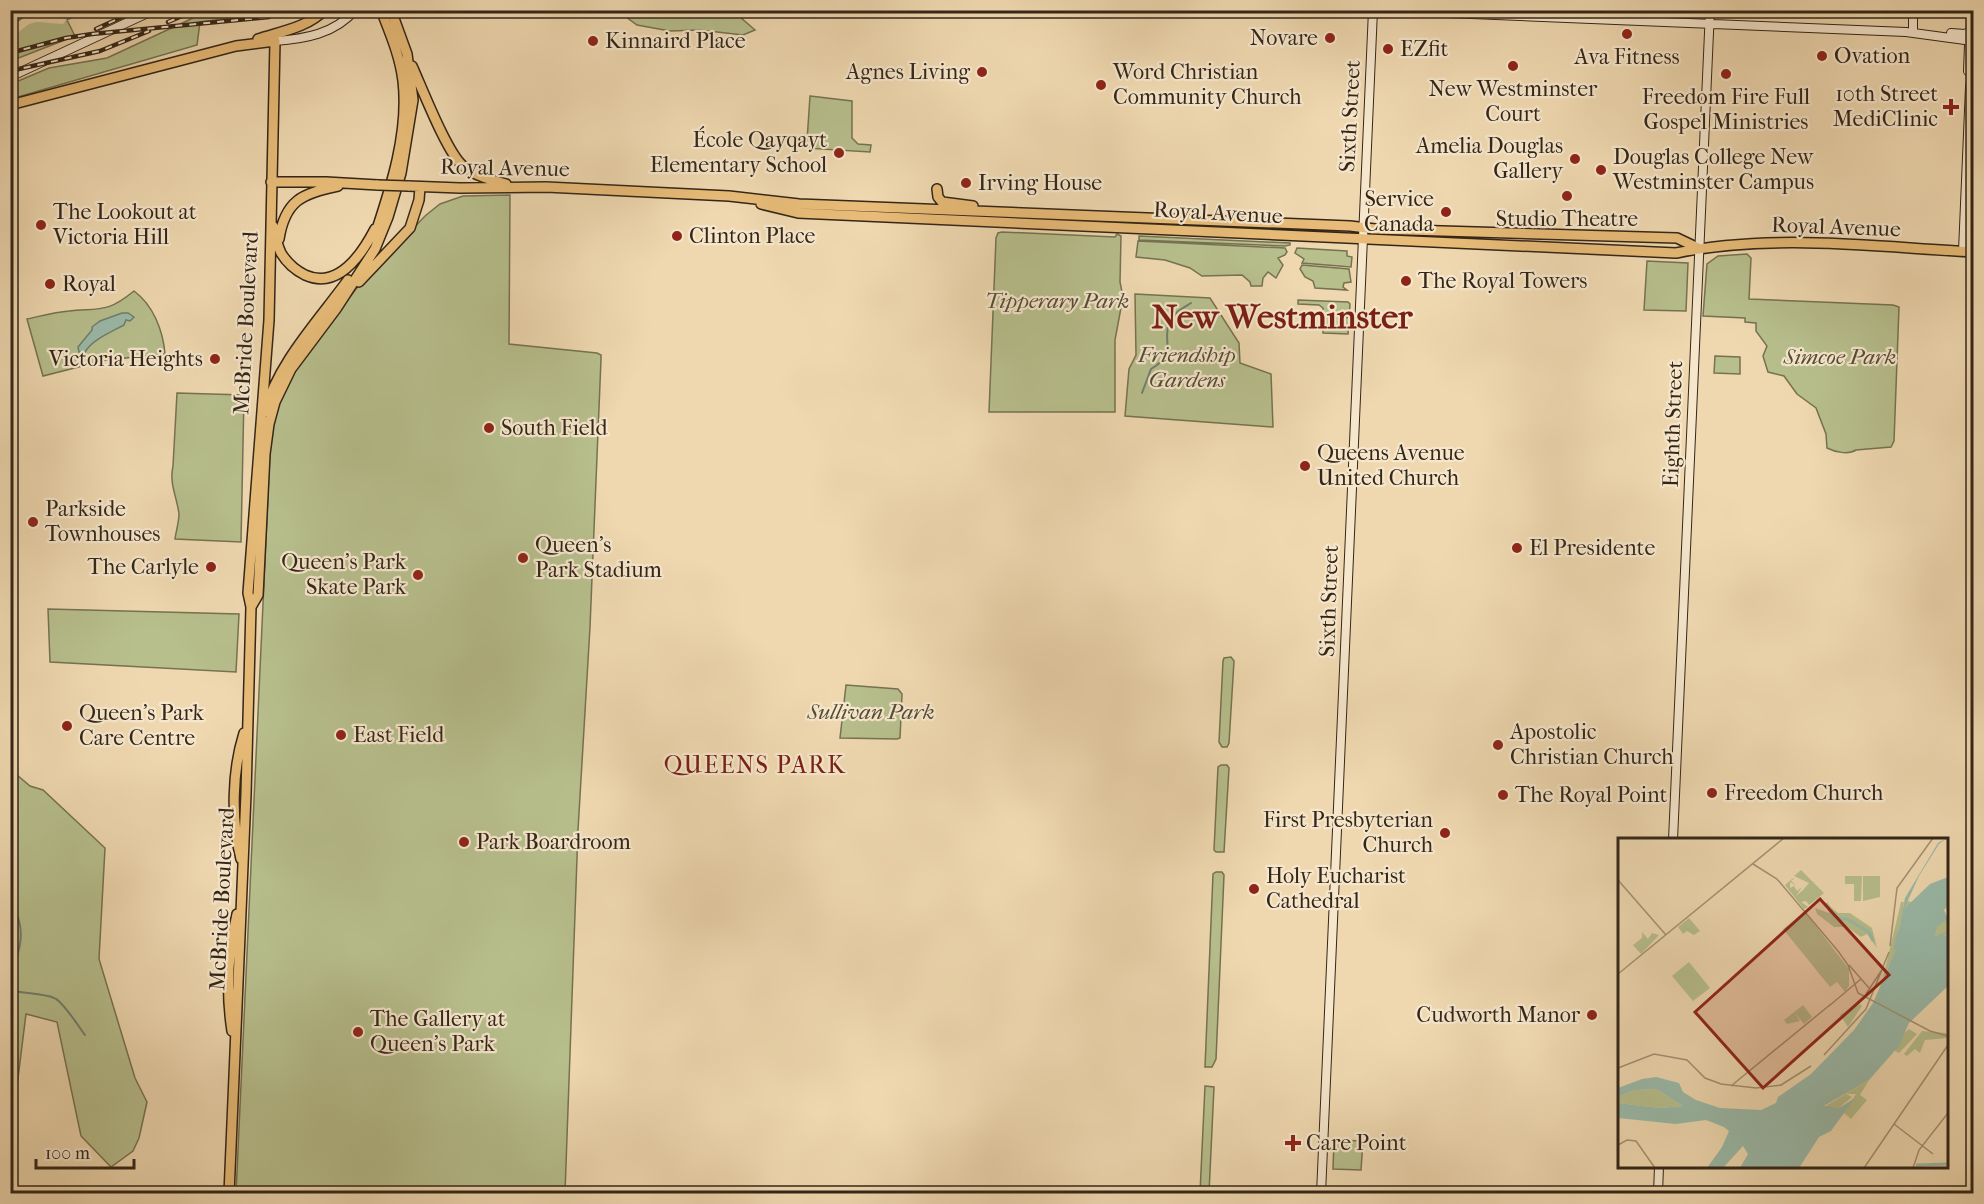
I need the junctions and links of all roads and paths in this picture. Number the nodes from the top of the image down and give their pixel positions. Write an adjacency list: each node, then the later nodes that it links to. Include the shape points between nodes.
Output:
1 (154, 10): 20 (street)
2 (324, 10): 17 (main road, via 301,25)
3 (355, 10): 15 (street, via 348,19 310,37)
4 (381, 10): 12 (main road)
5 (391, 10): 12 (main road)
6 (1374, 10): 10 (street); 32 (street, Sixth Street)
7 (1608, 10): 10 (street)
8 (1710, 10): 11 (street, Eighth Street)
9 (1913, 13): 14 (street)
10 (1607, 20): 11 (street)
11 (1709, 24): 14 (street); 35 (street, Eighth Street)
12 (392, 26): 18 (main road); 31 (main road, via 403,81 404,109)
13 (1974, 29): 16 (street)
14 (1913, 33): 16 (street, via 1931,32)
15 (274, 41): 17 (main road); 23 (main road, McBride Boulevard)
16 (1968, 41): 21 (street)
17 (236, 46): 22 (main road)
18 (407, 54): 26 (main road, via 462,166); 37 (main road, via 413,100 401,172 375,249)
19 (1974, 65): 21 (street)
20 (10, 77)
21 (1971, 78): 36 (street)
22 (10, 105)
23 (271, 182): 24 (main road, Royal Avenue); 29 (main road, McBride Boulevard)
24 (350, 184): 25 (main road, Royal Avenue, bridge); 34 (main road, via 312,192 296,201 284,216)
25 (420, 187): 26 (main road, Royal Avenue); 37 (main road, via 410,228)
26 (514, 187): 28 (main road, Royal Avenue)
27 (937, 189): 30 (main road, via 940,201)
28 (738, 198): 30 (main road, Royal Avenue); 33 (main road, Royal Avenue, via 798,213)
29 (270, 212): 34 (main road); 38 (main road, McBride Boulevard)
30 (993, 212): 32 (main road, Royal Avenue)
31 (382, 214): 34 (main road, via 356,259 333,277 315,278 298,271 286,260); 38 (main road, via 360,264 278,378)
32 (1364, 228): 33 (street, Sixth Street); 35 (main road, Royal Avenue, via 1677,238)
33 (1363, 239): 35 (main road, Royal Avenue, via 1676,254); 43 (street, Sixth Street)
34 (278, 244)
35 (1698, 248): 36 (main road, Royal Avenue, via 1791,243); 40 (street, Eighth Street)
36 (1969, 251)
37 (336, 309): 39 (main road, McBride Boulevard, via 291,369 275,402 265,454 258,595)
38 (260, 432): 39 (main road, McBride Boulevard, via 248,593)
39 (252, 607): 42 (main road, McBride Boulevard, via 247,722 237,753 235,793 236,841 243,870)
40 (1673, 838)
41 (1659, 1168): 44 (street)
42 (229, 1194)
43 (1321, 1194)
44 (1658, 1194)

